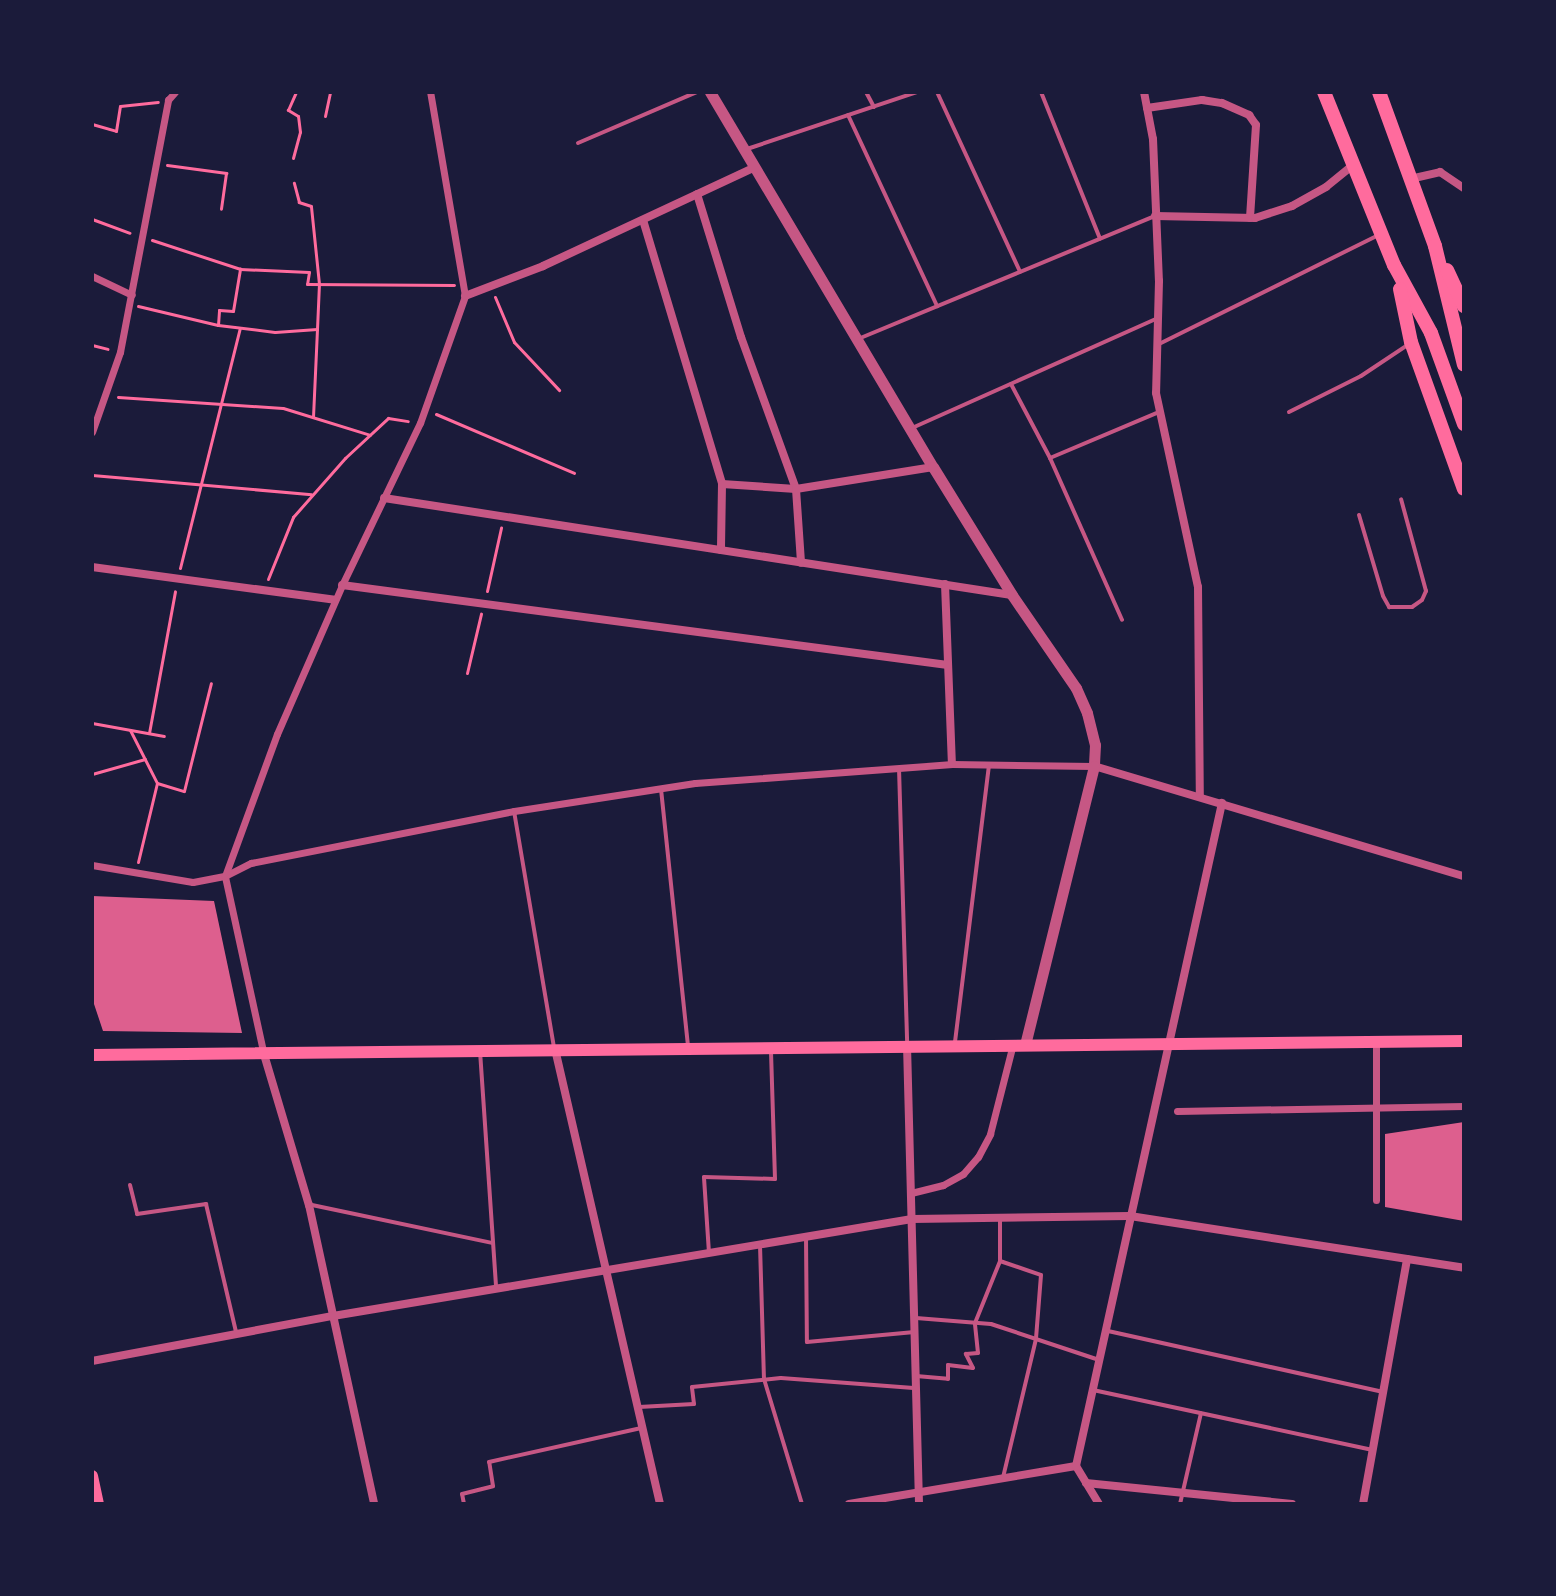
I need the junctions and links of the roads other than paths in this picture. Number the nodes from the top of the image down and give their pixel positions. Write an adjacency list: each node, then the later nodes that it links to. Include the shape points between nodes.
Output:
1 (175, 92): 31 (street, via 168,100)
2 (430, 92): 32 (street)
3 (697, 92): 15 (lane)
4 (710, 92): 16 (street)
5 (866, 92): 12 (lane)
6 (917, 92): 12 (lane)
7 (937, 92): 29 (lane)
8 (1041, 92): 26 (lane)
9 (1144, 92): 13 (street)
10 (1324, 92): 17 (highway)
11 (1379, 92): 19 (highway)
12 (874, 107): 14 (lane)
13 (1147, 108): 22 (street); 23 (street, via 1202,100 1249,115 1256,125)
14 (848, 115): 16 (lane); 34 (lane)
15 (578, 143)
16 (745, 150): 18 (street)
17 (1353, 165): 23 (street, via 1292,206); 25 (highway)
18 (755, 167): 21 (street); 36 (street)
19 (1410, 179): 20 (street, via 1440,172); 27 (highway)
20 (1464, 188)
21 (697, 194): 24 (street); 49 (street)
22 (1155, 216): 23 (street); 26 (lane); 35 (street)
23 (1250, 218)
24 (643, 220): 32 (street); 48 (street)
25 (1381, 234): 28 (highway); 38 (lane)
26 (1100, 239): 29 (lane)
27 (1435, 246): 33 (highway); 39 (highway)
28 (1394, 265): 37 (highway); 43 (highway, via 1431,333)
29 (1020, 272): 34 (lane)
30 (92, 276): 31 (street)
31 (132, 295): 45 (street, via 120,352)
32 (465, 296): 51 (street, via 420,423)
33 (1462, 297)
34 (937, 306): 36 (lane)
35 (1158, 318): 38 (street); 40 (lane)
36 (858, 339): 44 (street)
37 (1411, 342): 42 (lane, via 1361,376); 50 (highway)
38 (1157, 345): 41 (street)
39 (1462, 360)
40 (1011, 384): 44 (lane); 46 (lane)
41 (1159, 412): 46 (lane); 68 (street, via 1198,587)
42 (1289, 412)
43 (1464, 424)
44 (911, 428): 47 (street)
45 (92, 432)
46 (1050, 458): 61 (lane)
47 (933, 467): 49 (street); 59 (street)
48 (722, 484): 49 (street); 54 (street)
49 (796, 489): 55 (street)
50 (1464, 489)
51 (384, 498): 54 (street); 58 (street)
52 (1401, 499): 53 (lane, via 1426,591 1412,607 1389,607)
53 (1359, 515)
54 (721, 550): 55 (street)
55 (801, 563): 57 (street)
56 (92, 567): 60 (street)
57 (945, 584): 59 (street); 62 (street)
58 (342, 585): 60 (street); 62 (street)
59 (1012, 595): 65 (street, via 1076,688 1092,734)
60 (335, 600): 72 (street, via 255,789)
61 (1122, 620)
62 (948, 665): 64 (street)
63 (990, 763): 64 (street); 65 (street); 78 (lane)
64 (952, 764): 66 (street)
65 (1094, 766): 68 (street); 79 (street)
66 (899, 768): 67 (street); 77 (lane)
67 (661, 789): 70 (street); 81 (lane)
68 (1200, 796): 69 (street)
69 (1222, 803): 73 (street); 76 (street)
70 (514, 811): 72 (street, via 251,863); 83 (lane)
71 (92, 865): 72 (street, via 193,882)
72 (225, 876): 84 (street)
73 (1464, 876)
74 (1464, 1041): 75 (main road)
75 (1376, 1042): 76 (main road); 87 (street)
76 (1167, 1043): 79 (main road); 93 (street)
77 (907, 1044): 78 (main road); 80 (main road); 90 (street)
78 (955, 1044): 79 (main road)
79 (1019, 1044): 90 (street, via 978,1157 953,1179)
80 (771, 1046): 81 (main road); 99 (lane, via 775,1179 704,1177)
81 (688, 1047): 83 (main road)
82 (480, 1049): 83 (main road); 84 (main road); 97 (lane)
83 (555, 1049): 103 (street)
84 (263, 1051): 85 (main road); 92 (street)
85 (92, 1055)
86 (1464, 1106): 87 (street)
87 (1376, 1107): 88 (street); 91 (street)
88 (1177, 1111)
89 (130, 1185): 110 (lane, via 137,1214 206,1204)
90 (911, 1193): 95 (street)
91 (1376, 1200)
92 (309, 1205): 97 (lane); 105 (street)
93 (1130, 1216): 94 (street); 100 (street); 108 (street)
94 (1000, 1218): 95 (street); 101 (lane)
95 (912, 1219): 96 (street); 106 (street)
96 (806, 1237): 98 (street); 109 (lane, via 807,1342)
97 (493, 1243): 104 (lane)
98 (760, 1245): 99 (street); 115 (lane)
99 (709, 1253): 103 (street)
100 (1407, 1259): 102 (street); 118 (street)
101 (1000, 1261): 107 (lane); 111 (lane, via 1041,1275)
102 (1464, 1268)
103 (603, 1271): 104 (street); 119 (street)
104 (496, 1288): 105 (street)
105 (333, 1316): 110 (street); 131 (street)
106 (915, 1317): 107 (lane); 109 (street)
107 (975, 1323): 111 (lane); 114 (lane, via 978,1353 966,1354 973,1368 948,1365 948,1379)
108 (1105, 1331): 112 (street); 118 (lane)
109 (915, 1332): 114 (street)
110 (236, 1334): 113 (street)
111 (1036, 1339): 112 (lane); 125 (lane)
112 (1099, 1360): 117 (street)
113 (92, 1361)
114 (916, 1376): 116 (street)
115 (764, 1379): 116 (lane); 119 (lane, via 692,1387 694,1404); 134 (lane)
116 (917, 1388): 127 (street)
117 (1093, 1390): 120 (lane); 123 (street)
118 (1383, 1392): 122 (street)
119 (637, 1407): 121 (street)
120 (1201, 1413): 122 (lane); 128 (lane)
121 (641, 1428): 132 (lane, via 489,1462 493,1486 462,1494); 133 (street)
122 (1373, 1450): 140 (street)
123 (1076, 1466): 125 (street); 126 (street)
124 (92, 1476): 130 (main road)
125 (1003, 1478): 127 (street)
126 (1086, 1483): 128 (street); 137 (street)
127 (919, 1492): 135 (street); 136 (street)
128 (1183, 1493): 129 (street); 138 (lane)
129 (1257, 1502): 139 (street)
130 (98, 1504)
131 (374, 1504)
132 (464, 1504)
133 (660, 1504)
134 (802, 1504)
135 (849, 1504)
136 (919, 1504)
137 (1099, 1504)
138 (1180, 1504)
139 (1292, 1504)
140 (1363, 1504)

